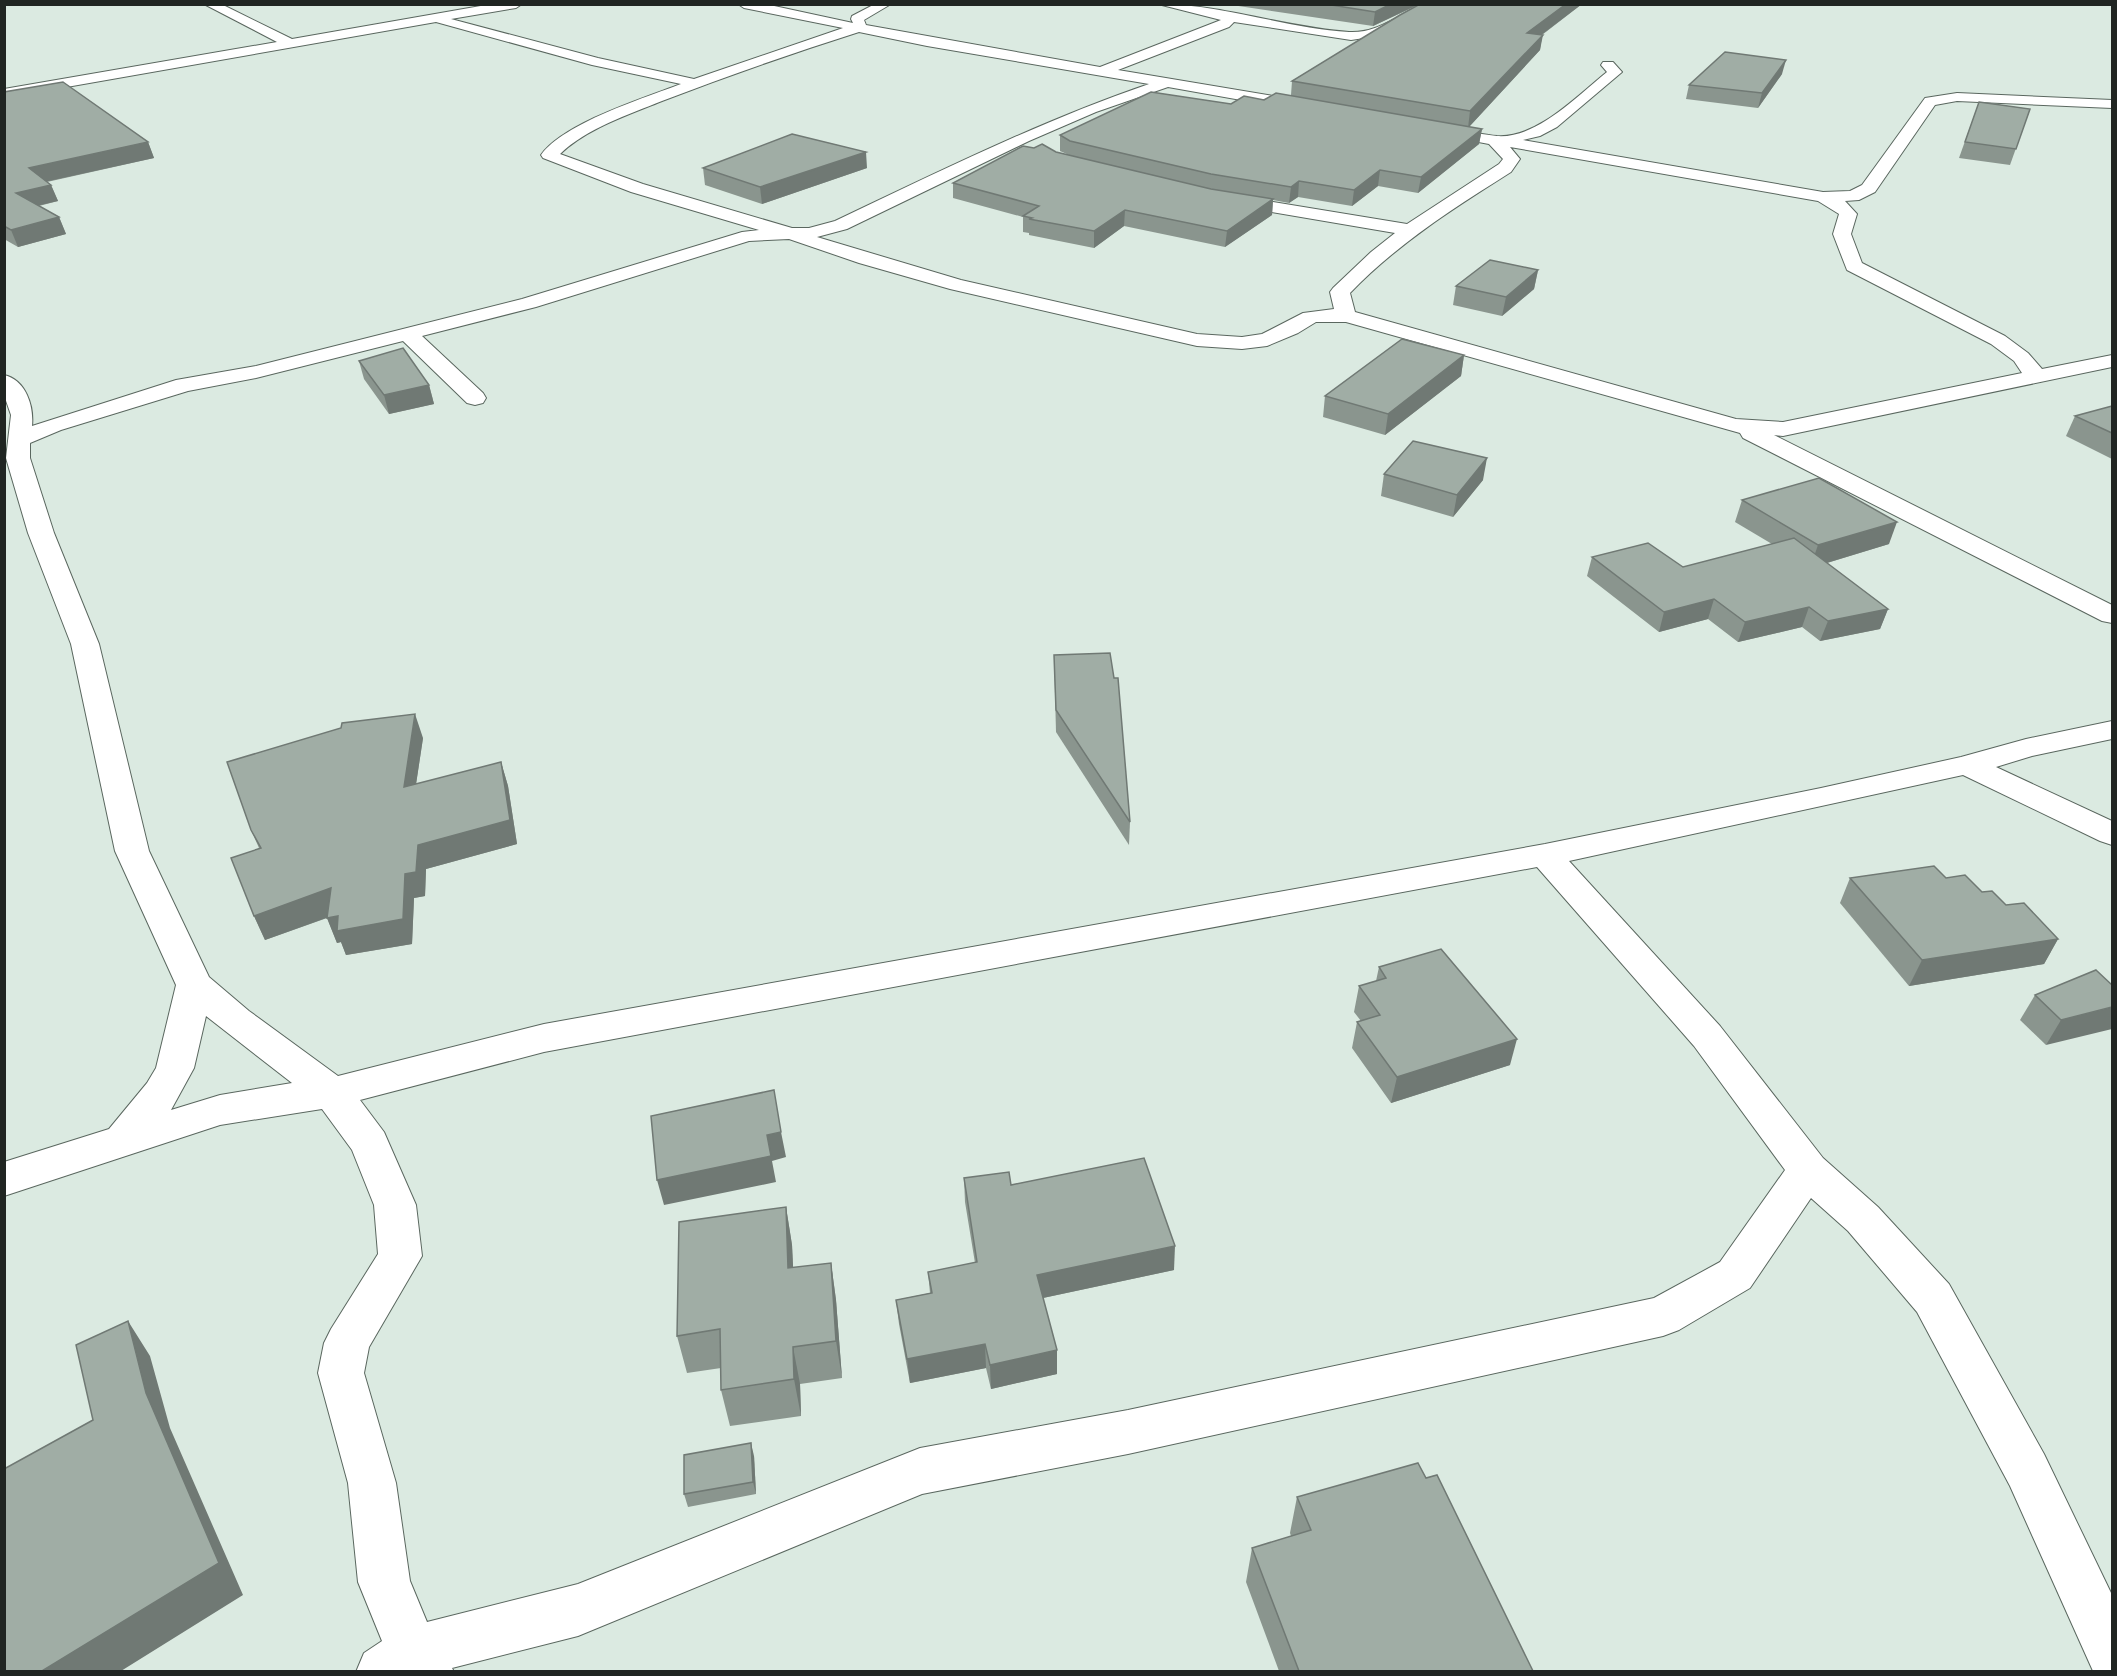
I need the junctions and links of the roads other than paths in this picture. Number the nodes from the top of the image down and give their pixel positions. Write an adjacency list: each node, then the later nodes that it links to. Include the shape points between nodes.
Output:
1 (210, 4): 10 (street)
2 (516, 4): 7 (street)
3 (744, 4): 9 (street, via 831,23)
4 (885, 4): 9 (street)
5 (1164, 4): 8 (street)
6 (1434, 4): 8 (street, via 1369,35 1326,33)
7 (432, 18): 10 (street); 14 (street, via 597,62 681,79)
8 (1231, 18): 12 (street)
9 (857, 24): 12 (street); 14 (street)
10 (289, 43): 15 (street)
11 (1608, 65): 19 (street, via 1615,72 1552,124)
12 (1103, 71): 13 (street)
13 (1170, 82): 17 (street); 23 (street, via 1091,109 1030,143 842,225)
14 (689, 85): 23 (street, via 575,134 549,155 637,188)
15 (4, 94)
16 (2112, 104): 21 (street, via 1930,100 1869,188 1853,196)
17 (1321, 109)
18 (1426, 128): 19 (street)
19 (1496, 141): 21 (street); 22 (street, via 1512,159 1505,168)
20 (1210, 197): 22 (street)
21 (1823, 197): 26 (street, via 1848,214 1842,234 1854,266)
22 (1408, 230): 24 (street, via 1361,268 1340,292)
23 (791, 234): 24 (street, via 957,285 1197,339 1242,343 1267,340 1310,317); 25 (street, via 748,236 529,303)
24 (1347, 316): 31 (street)
25 (407, 334): 30 (street); 33 (street, via 256,372 184,385 53,425)
26 (2010, 349): 27 (street); 28 (street)
27 (2105, 363): 28 (street)
28 (2036, 376): 32 (street)
29 (4, 381): 33 (street, via 14,390 23,409)
30 (475, 398)
31 (1735, 426): 32 (street); 34 (street)
32 (1799, 426): 34 (street)
33 (19, 440): 40 (street, via 18,458 41,533 85,644 132,851)
34 (1788, 451): 35 (street)
35 (2112, 615)
36 (2112, 730): 37 (street)
37 (1967, 765): 38 (street); 39 (street)
38 (2112, 834)
39 (1545, 855): 41 (street, via 544,1038); 43 (street, via 1707,1036)
40 (194, 985): 41 (street); 42 (street, via 175,1068 161,1094)
41 (332, 1092): 42 (street, via 220,1110); 46 (street, via 370,1143 395,1205 400,1256 347,1343 341,1373 372,1483 384,1582)
42 (124, 1140): 44 (street)
43 (1808, 1170): 45 (street, via 1863,1219 1933,1298 2027,1470); 46 (street, via 1735,1275 1663,1316 1128,1432 920,1472 578,1610)
44 (4, 1179)
45 (2112, 1652)
46 (408, 1665)

